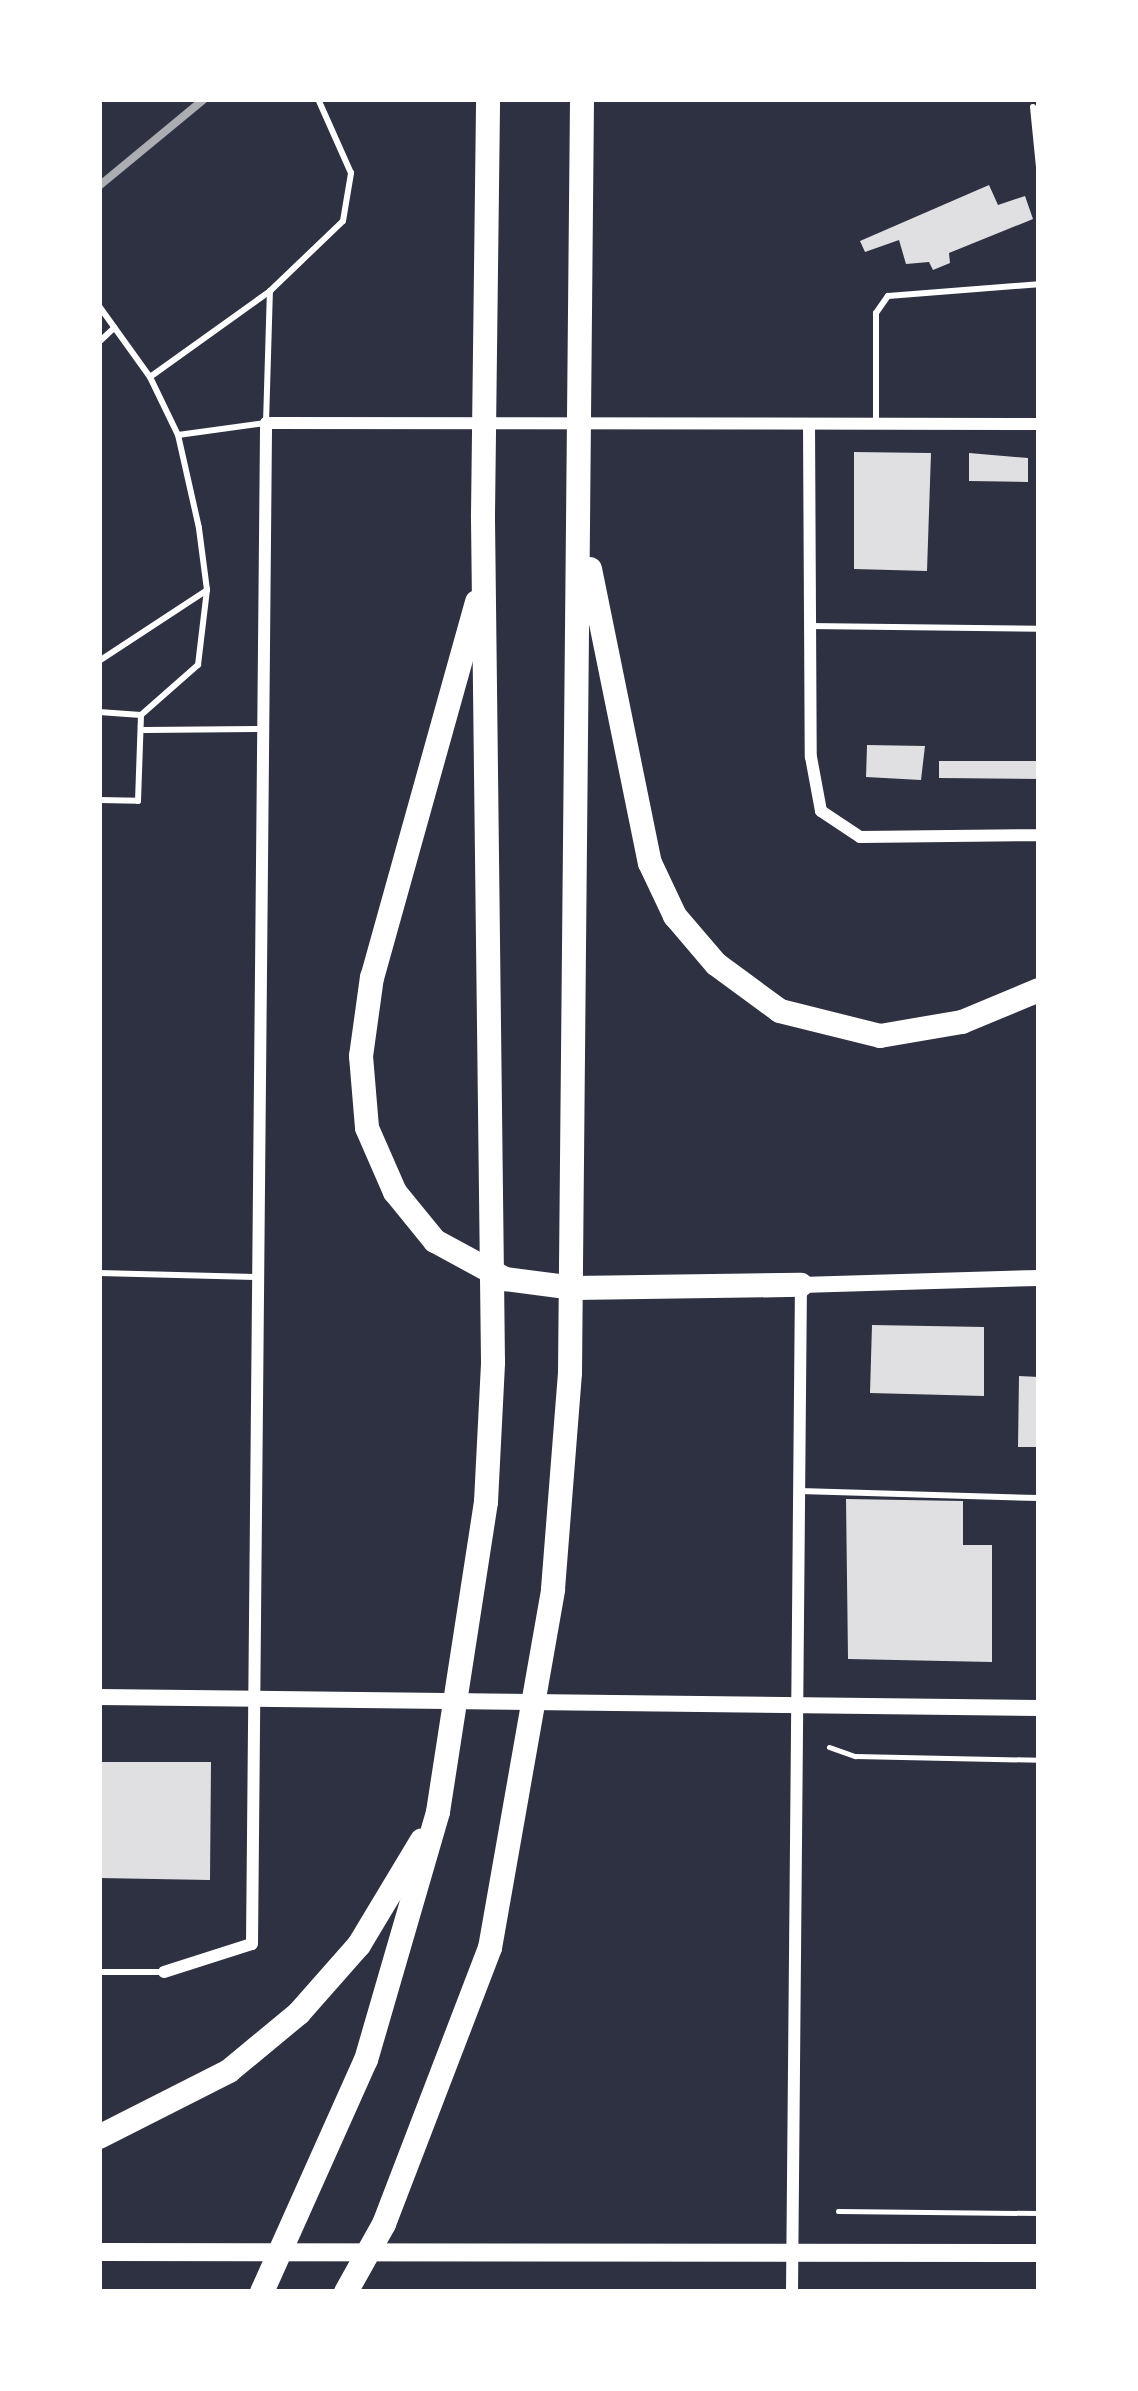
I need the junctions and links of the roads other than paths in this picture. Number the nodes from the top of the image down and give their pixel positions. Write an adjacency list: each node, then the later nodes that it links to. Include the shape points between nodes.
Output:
1 (318, 99): 7 (lane, via 351,173 343,221)
2 (488, 99): 18 (highway)
3 (582, 99): 17 (highway)
4 (1033, 107): 5 (lane)
5 (1039, 167)
6 (1039, 284): 14 (lane, via 887,296 876,314)
7 (270, 291): 11 (lane); 12 (lane)
8 (99, 305): 9 (lane)
9 (115, 328): 10 (lane); 11 (lane)
10 (99, 342)
11 (151, 377): 16 (lane)
12 (266, 423): 13 (street); 16 (lane); 25 (street)
13 (809, 424): 14 (street); 20 (street)
14 (876, 424): 15 (street)
15 (1039, 424)
16 (178, 435): 19 (lane)
17 (579, 524): 29 (highway, via 650,863 675,916 716,964 780,1011 880,1036 962,1022); 48 (highway, via 570,1372 554,1589 490,1948 411,2153)
18 (485, 571): 33 (highway, via 372,977 361,1056 367,1128 385,1171 435,1240 505,1280 574,1288); 40 (highway, via 493,1362 476,1596)
19 (207, 590): 22 (lane); 24 (lane, via 198,664)
20 (809, 626): 21 (lane); 28 (street, via 821,811 860,837)
21 (1039, 629)
22 (99, 661)
23 (99, 712): 24 (lane)
24 (141, 715): 26 (lane)
25 (262, 729): 26 (lane); 31 (street)
26 (144, 730): 27 (lane, via 138,801)
27 (99, 800)
28 (1039, 835)
29 (1039, 990)
30 (99, 1273): 31 (lane)
31 (255, 1276): 36 (street)
32 (1039, 1278): 33 (street)
33 (801, 1285): 34 (street)
34 (800, 1491): 35 (lane); 38 (street)
35 (1039, 1498)
36 (254, 1696): 37 (street); 38 (street); 42 (street, via 252,1944)
37 (99, 1697)
38 (800, 1706): 39 (street); 44 (street)
39 (1039, 1708)
40 (438, 1812): 43 (highway, via 358,1945 299,2013 229,2071); 47 (highway, via 366,2060)
41 (99, 1972): 42 (lane)
42 (164, 1972)
43 (99, 2137)
44 (795, 2251): 45 (main road); 46 (main road); 49 (street)
45 (99, 2252)
46 (1039, 2254)
47 (262, 2292)
48 (346, 2292)
49 (792, 2292)

